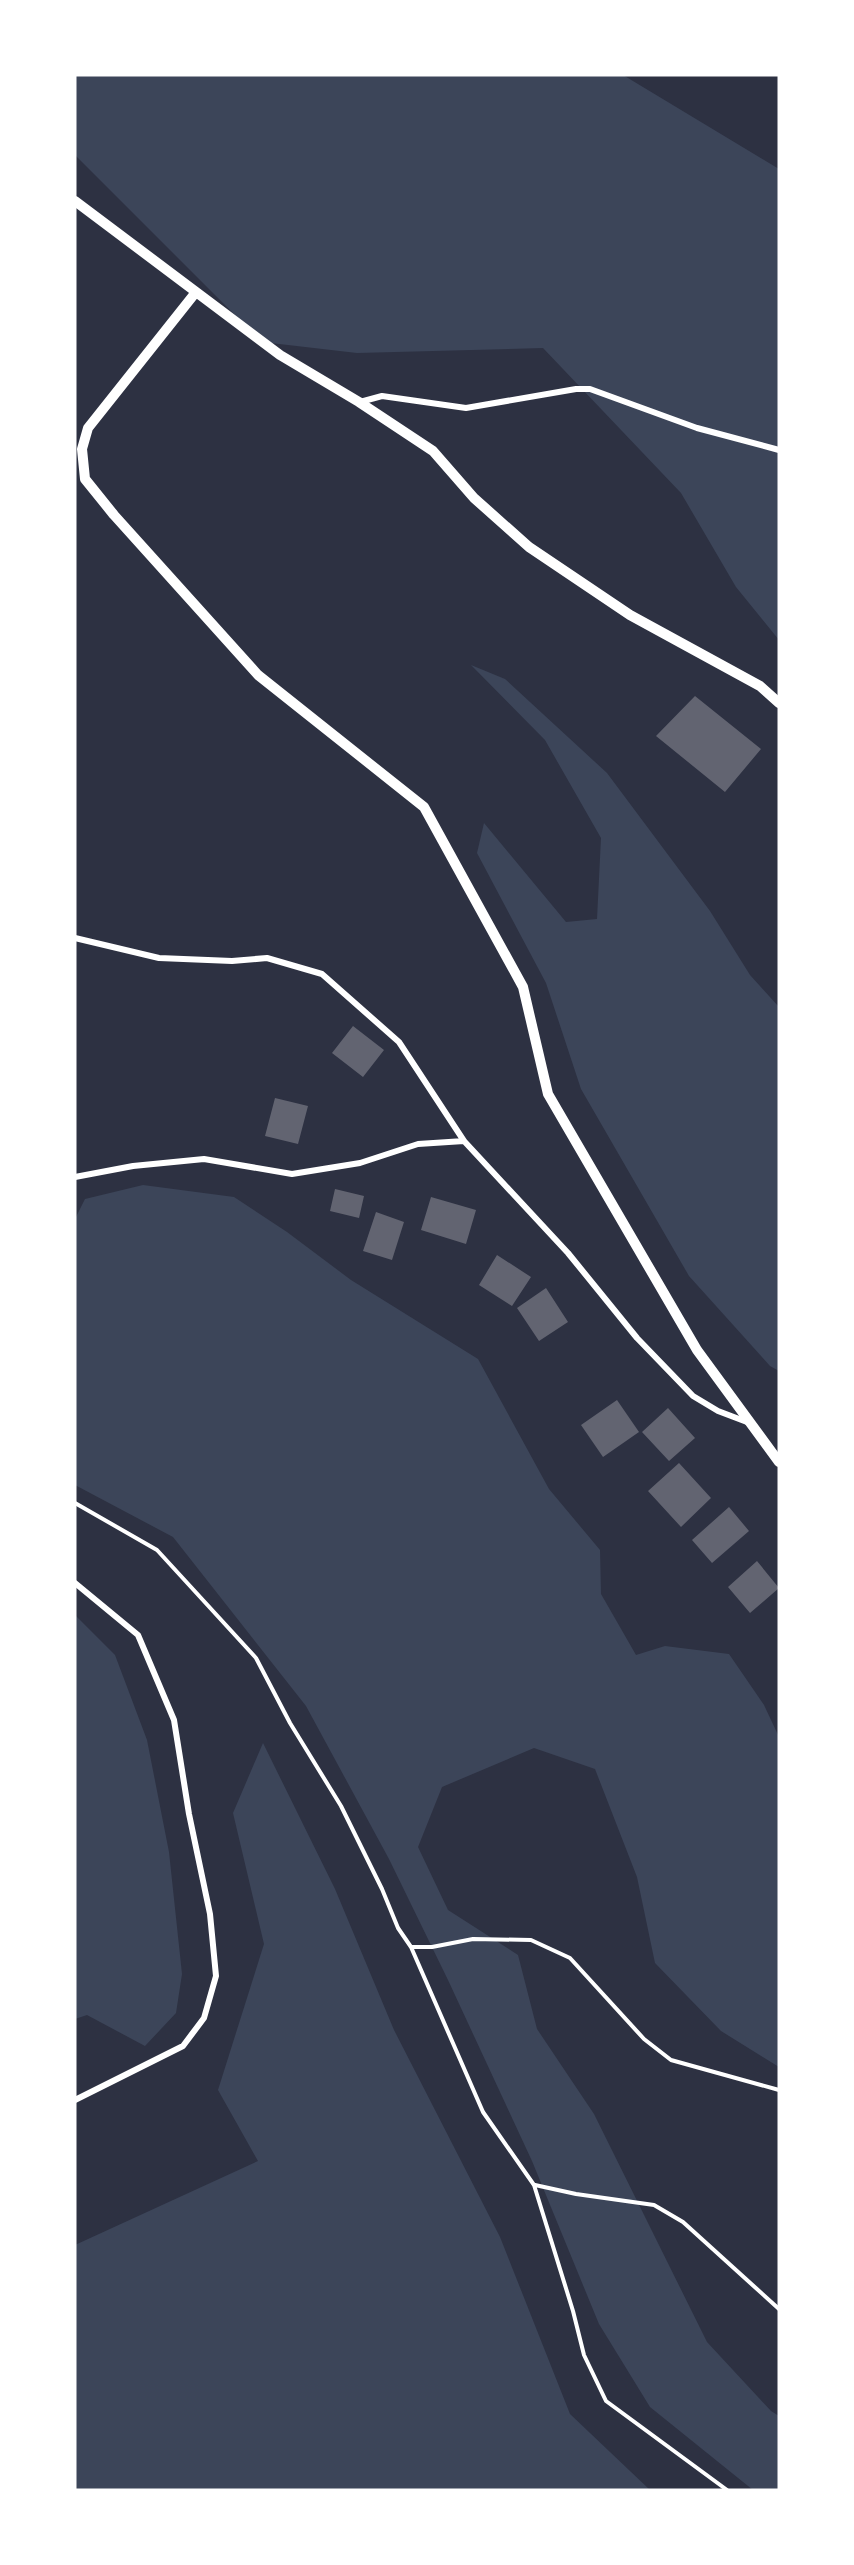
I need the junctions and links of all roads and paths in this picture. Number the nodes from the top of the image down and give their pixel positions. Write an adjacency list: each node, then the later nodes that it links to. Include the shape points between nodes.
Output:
1 (75, 201): 2 (street)
2 (196, 292): 3 (street, via 280,355); 9 (street, via 88,428 82,449 85,479 258,675 424,807 523,987 548,1094 697,1350)
3 (359, 402): 4 (street, via 382,396 466,408 590,389 697,428); 5 (street, via 433,451 474,498 529,547 630,615 760,686)
4 (779, 450)
5 (779, 703)
6 (75, 938): 7 (street, via 159,958 267,958 322,974 399,1042)
7 (464, 1141): 8 (street, via 418,1144 360,1163 292,1174 204,1159); 9 (street, via 693,1396 718,1412)
8 (75, 1177)
9 (751, 1424): 10 (street)
10 (779, 1462)
11 (75, 1503): 13 (path, via 157,1550 256,1658 341,1806 398,1928)
12 (75, 1583): 15 (street, via 138,1635 174,1720 210,1914 216,1976 204,2018 183,2046)
13 (411, 1947): 14 (path, via 473,1939 531,1940 570,1958 645,2039 671,2060); 16 (path, via 483,2112)
14 (779, 2090)
15 (75, 2100)
16 (534, 2185): 17 (path, via 654,2205 683,2222); 18 (path, via 584,2355 606,2401)
17 (779, 2309)
18 (727, 2490)

